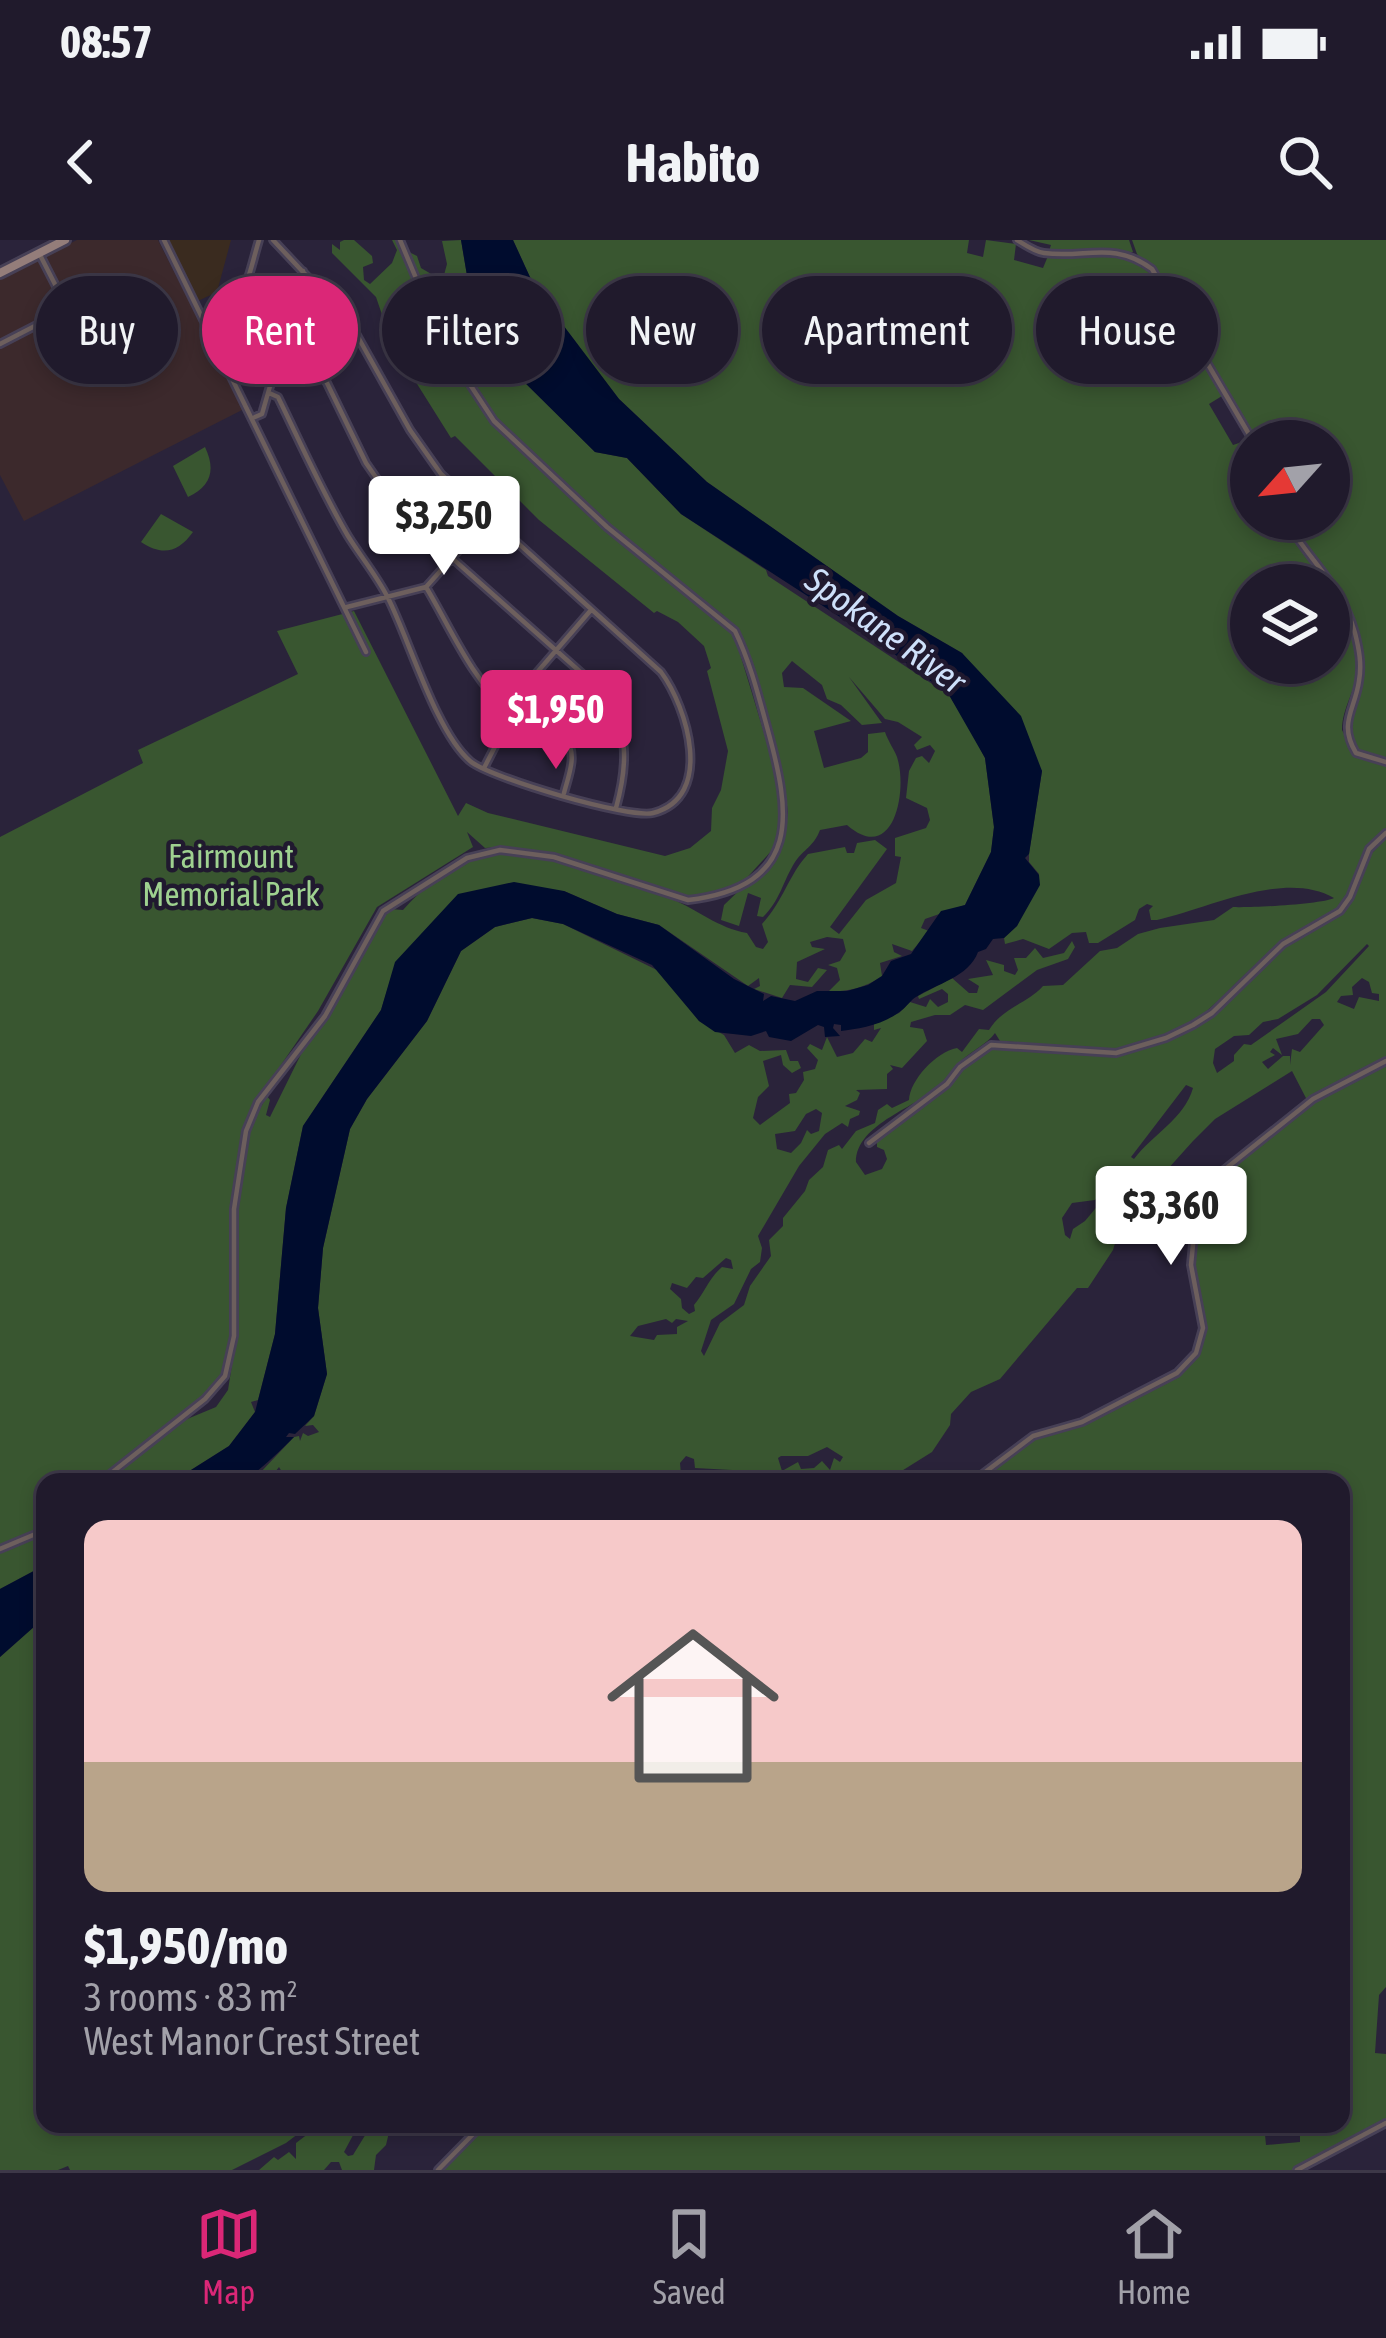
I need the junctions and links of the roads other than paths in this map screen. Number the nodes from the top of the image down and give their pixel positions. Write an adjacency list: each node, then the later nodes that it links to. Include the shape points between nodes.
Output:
1 (64, 240): 7 (main road)
2 (164, 240): 13 (street)
3 (259, 240): 11 (street)
4 (273, 240): 9 (street)
5 (400, 240): 39 (street, via 444,345 494,421 735,631 782,780 783,836 754,876 710,897 679,898 554,857 500,850 467,858 383,911 325,1016 268,1087 246,1131 225,1376)
6 (1017, 240): 21 (street, via 1045,253 1108,251 1152,269)
7 (40, 253): 8 (main road); 10 (street)
8 (2, 268)
9 (302, 271): 12 (street); 22 (street, via 364,343 426,456)
10 (51, 276)
11 (248, 276)
12 (301, 276)
13 (202, 316)
14 (36, 325): 15 (street)
15 (0, 344)
16 (236, 384): 20 (street)
17 (271, 384): 19 (street)
18 (328, 384): 24 (street, via 378,482)
19 (268, 393): 20 (street); 26 (street, via 278,398)
20 (253, 418): 27 (street)
21 (1241, 420)
22 (488, 518): 24 (street); 28 (street)
23 (1297, 540): 32 (street, via 1331,578 1355,635 1361,664 1345,721 1350,743 1356,753)
24 (452, 559): 25 (street); 29 (street)
25 (426, 587): 26 (street); 31 (street)
26 (388, 598): 27 (street); 33 (street, via 456,745)
27 (347, 607): 30 (street)
28 (591, 610): 29 (street); 35 (street, via 661,672 681,704 688,740 681,796 655,813)
29 (556, 651): 31 (street); 35 (street, via 617,712 627,761)
30 (366, 652)
31 (511, 712): 33 (street); 34 (street, via 568,743)
32 (1386, 762)
33 (483, 770): 34 (street)
34 (563, 794): 35 (street)
35 (616, 808)
36 (1386, 833): 38 (street, via 1369,849 1340,911 1282,944 1193,1025 1116,1053 991,1045)
37 (1386, 1061): 40 (street, via 1313,1099 1209,1182 1197,1203 1191,1257 1203,1328 1196,1353 1178,1373 1082,1422 1033,1436)
38 (868, 1143)
39 (111, 1473)
40 (984, 1473)
41 (36, 1534): 42 (street)
42 (0, 1549)
43 (1386, 2122): 46 (street)
44 (474, 2133): 45 (street)
45 (439, 2170)
46 (1298, 2170)

